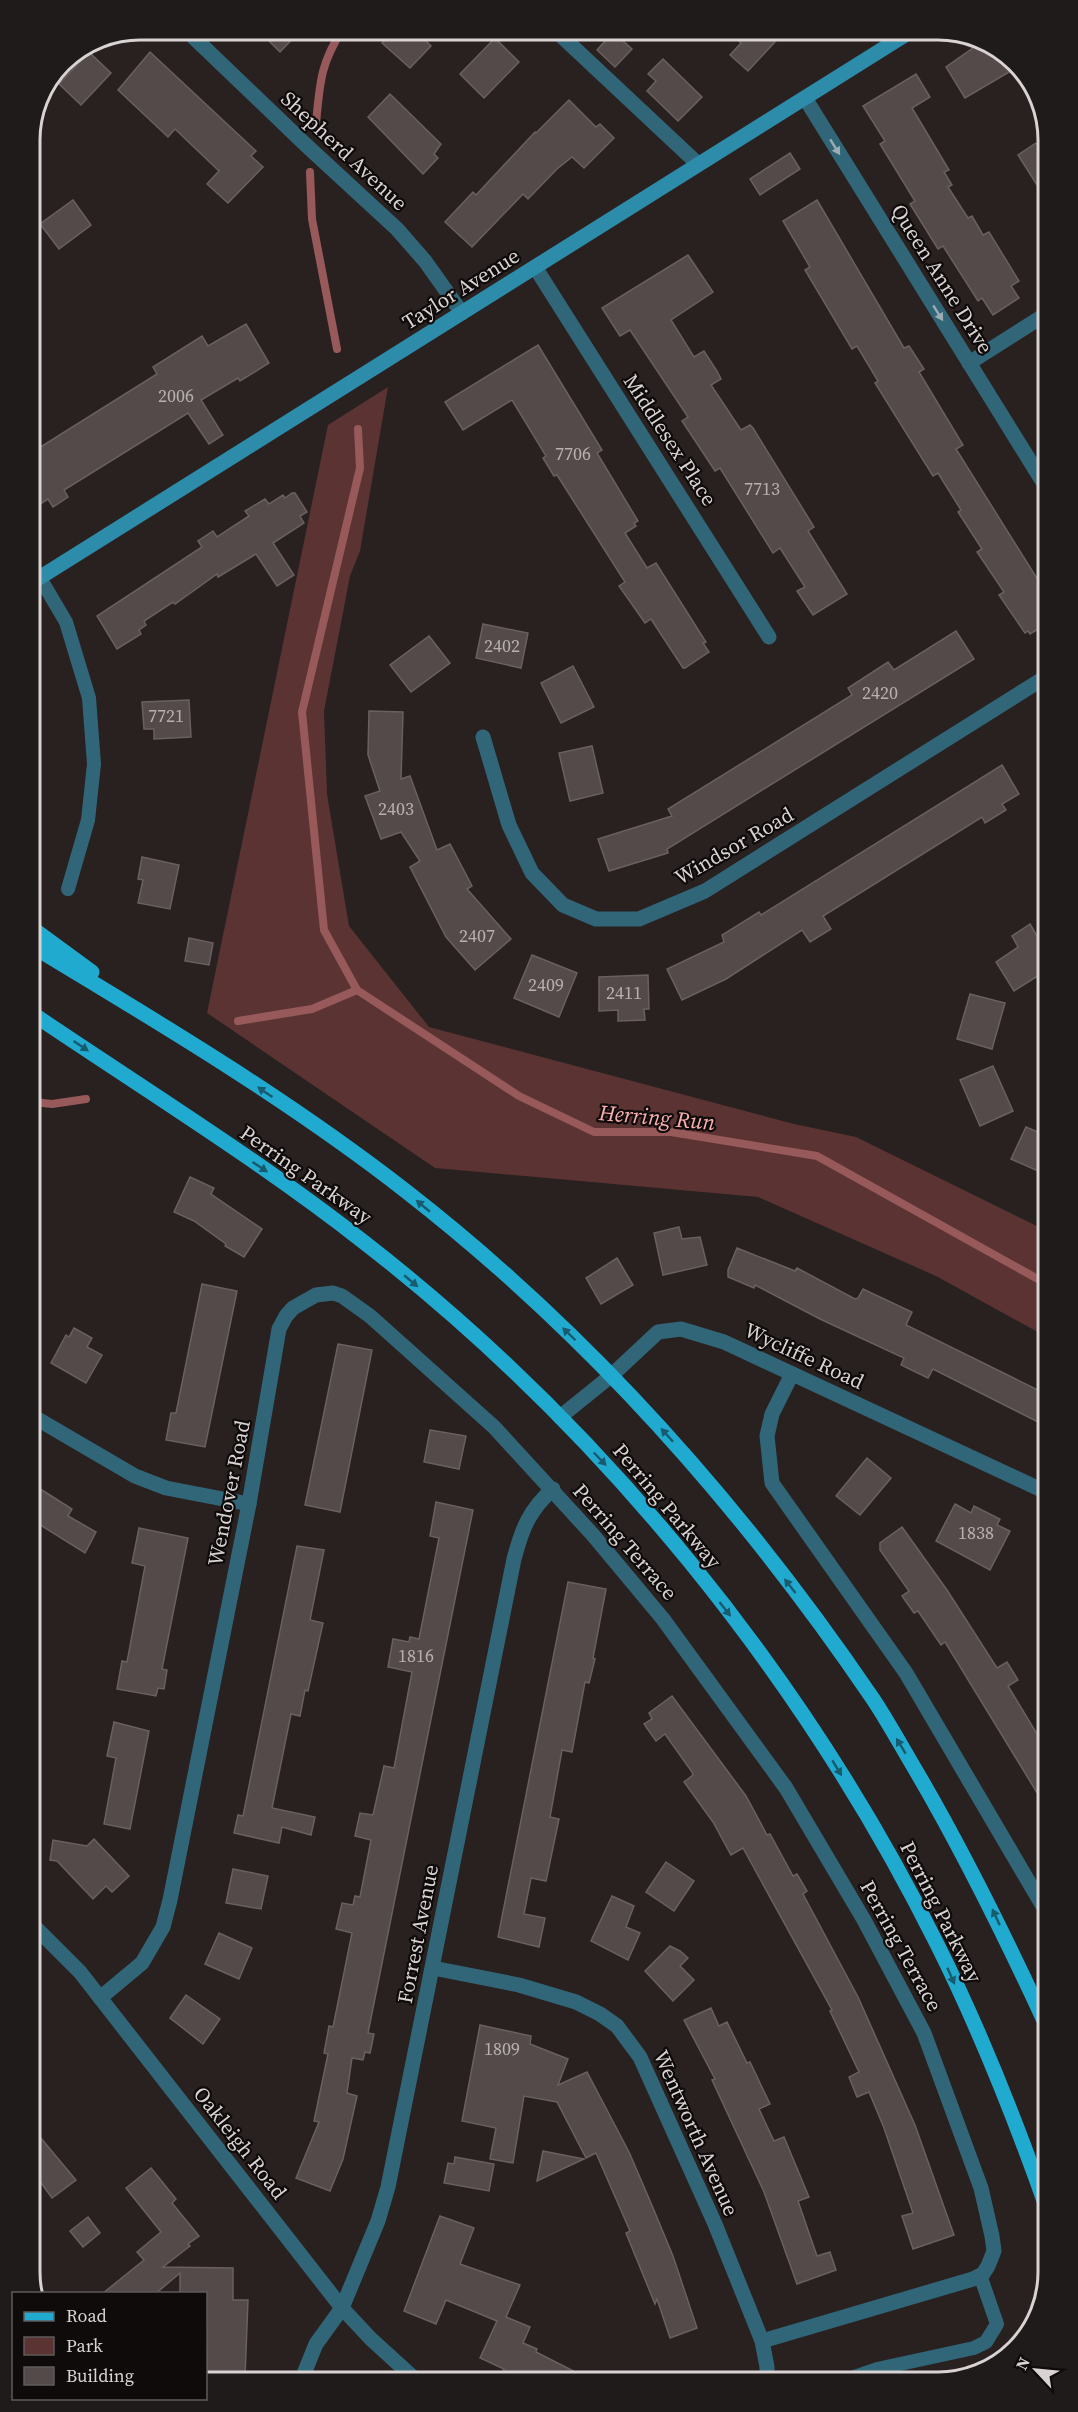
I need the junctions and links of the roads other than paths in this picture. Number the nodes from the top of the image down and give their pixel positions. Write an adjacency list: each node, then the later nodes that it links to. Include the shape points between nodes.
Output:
1 (197, 40): 7 (street, Shepherd Avenue, via 397,229)
2 (566, 41): 5 (street)
3 (895, 41): 4 (main road, Taylor Avenue)
4 (805, 98): 5 (main road, Taylor Avenue); 9 (street, Queen Anne Drive, one-way to 9)
5 (698, 164): 6 (main road, Taylor Avenue)
6 (535, 267): 7 (main road, Taylor Avenue); 13 (street, Middlesex Place)
7 (462, 313): 11 (main road, Taylor Avenue)
8 (1038, 319): 9 (street)
9 (969, 363): 10 (street, Queen Anne Drive)
10 (1038, 474)
11 (41, 571)
12 (41, 585): 16 (lane, via 66,622 89,698 94,764 88,820)
13 (769, 637)
14 (1038, 682): 15 (street, Windsor Road, via 705,891 639,919 588,916 563,905 532,873 509,825)
15 (483, 737)
16 (68, 889)
17 (41, 934): 20 (main road)
18 (41, 951): 20 (main road)
19 (41, 1019): 23 (main road, Perring Parkway, one-way to 23, via 289,1186 366,1244 448,1312)
20 (162, 1023): 22 (main road, one-way to 20, via 409,1193)
21 (792, 1374): 22 (street, Wycliffe Road, via 724,1342 681,1329 658,1332); 25 (street, Wycliffe Road); 28 (street, via 772,1414 767,1436 772,1483 906,1673)
22 (612, 1375): 23 (street, Wycliffe Road); 32 (main road, one-way to 22, via 993,1910 943,1816 874,1700 732,1511)
23 (560, 1417): 33 (main road, Perring Parkway, one-way to 33, via 624,1484 682,1554 756,1648 821,1743 892,1859 938,1945 994,2072)
24 (40, 1421): 27 (street, via 135,1476 166,1488)
25 (1038, 1488)
26 (553, 1489): 27 (street, Wendover Road, via 494,1428 379,1323 333,1293 307,1299 286,1316 279,1329); 30 (street, Forrest Avenue, via 530,1515 514,1559); 34 (street, Perring Terrace, via 663,1618 786,1788 864,1920 924,2033 981,2188 994,2251)
27 (249, 1504): 31 (street, Wendover Road, via 163,1927 142,1963)
28 (1038, 1898)
29 (40, 1932): 31 (street, Oakleigh Road)
30 (433, 1968): 35 (street, Forrest Avenue, via 388,2187); 36 (street, Wentworth Avenue, via 519,1985 576,2002 617,2026 640,2057)
31 (100, 1998): 35 (street, Oakleigh Road)
32 (1038, 2008)
33 (1038, 2186)
34 (980, 2275): 36 (street); 40 (lane, via 997,2324 986,2342)
35 (342, 2308): 37 (street, Forrest Avenue, via 316,2344); 38 (street, Oakleigh Road)
36 (762, 2341): 39 (street, Wentworth Avenue)
37 (305, 2371)
38 (406, 2371)
39 (767, 2372)
40 (869, 2372)

